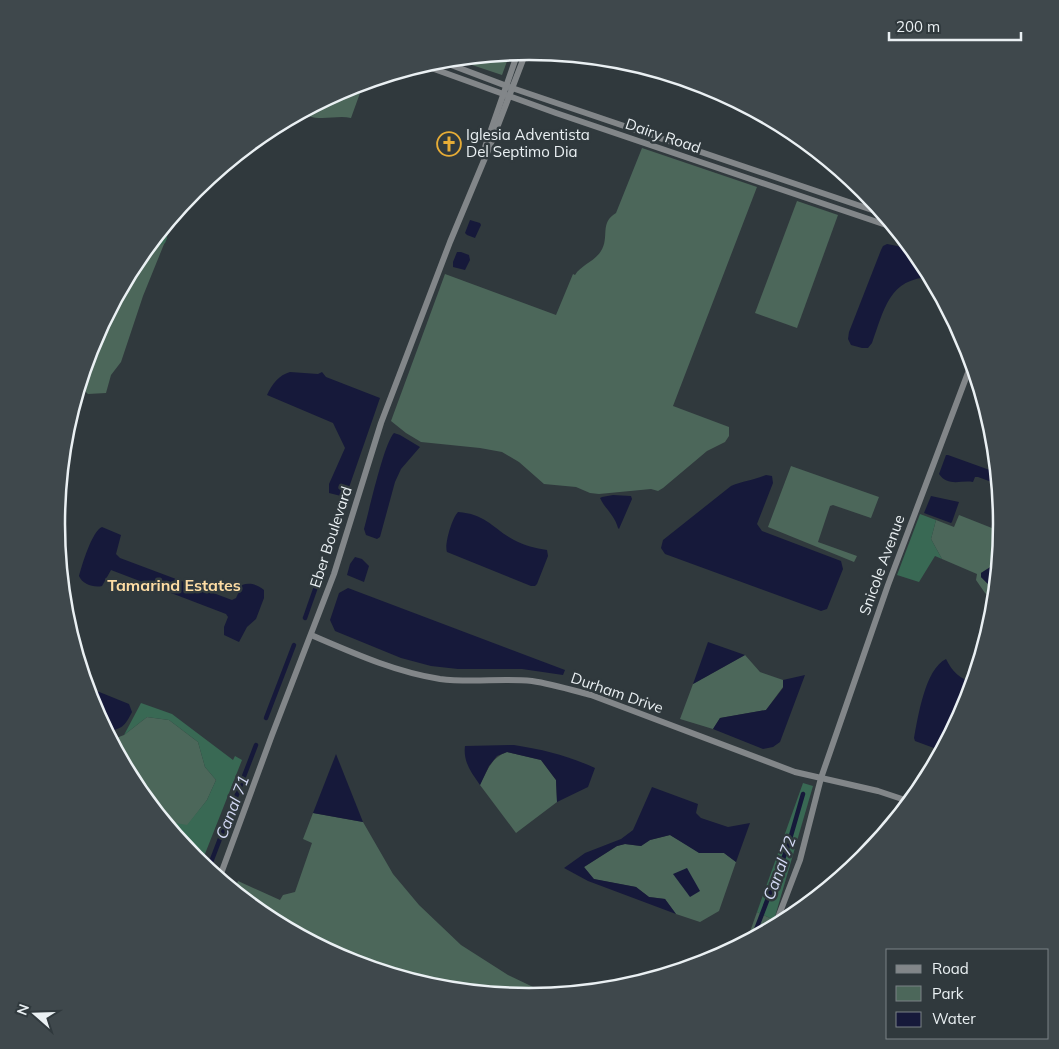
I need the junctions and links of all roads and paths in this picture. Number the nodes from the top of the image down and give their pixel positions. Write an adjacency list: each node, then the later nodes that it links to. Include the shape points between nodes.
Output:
1 (516, 60): 5 (street, Eber Boulevard)
2 (522, 60): 5 (street, Eber Boulevard)
3 (455, 66): 5 (street, Dairy Road)
4 (437, 69): 6 (street, Dairy Road)
5 (509, 87): 6 (street, Eber Boulevard); 7 (street, Dairy Road)
6 (506, 96): 8 (street, Dairy Road); 12 (street, Eber Boulevard, via 381,423 334,574)
7 (763, 172): 8 (street); 9 (street, Dairy Road)
8 (759, 182): 10 (street, Dairy Road)
9 (871, 209)
10 (881, 220)
11 (968, 372): 13 (street, Snicole Avenue, via 911,522)
12 (310, 635): 13 (street, Durham Drive, via 375,662 421,676 471,682 531,681 560,686 795,772); 15 (street, Eber Boulevard)
13 (821, 778): 14 (street, Durham Drive); 16 (street, Snicole Avenue, via 800,860)
14 (904, 800)
15 (221, 872)
16 (778, 917)

